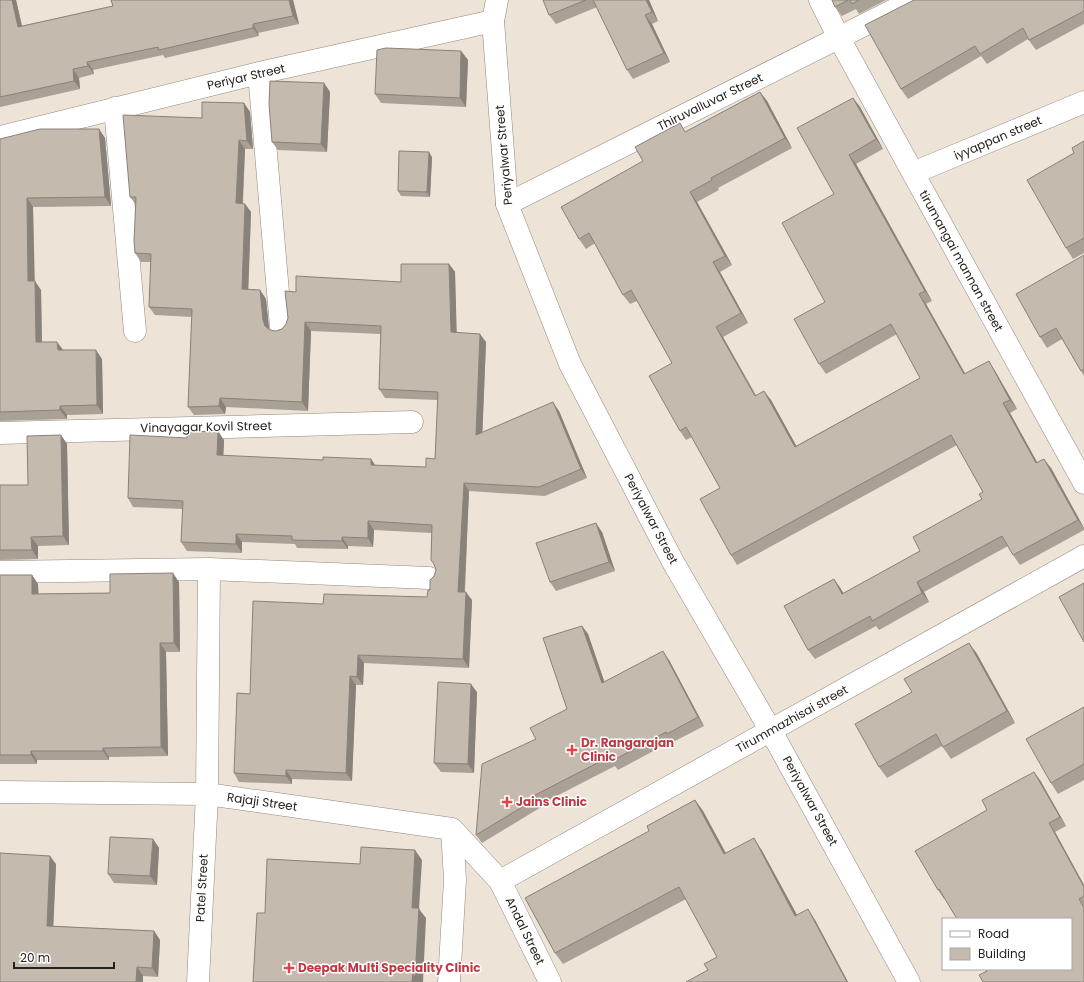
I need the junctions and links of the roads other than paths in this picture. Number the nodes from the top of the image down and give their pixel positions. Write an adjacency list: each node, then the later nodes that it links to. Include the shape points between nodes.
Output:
1 (497, 0): 4 (street, Periyalwar Street)
2 (820, 0): 5 (street, tirumangai mannan street)
3 (914, 0): 5 (street, Thiruvalluvar Street)
4 (493, 21): 6 (street, Periyar Street); 11 (street, Periyalwar Street)
5 (839, 38): 10 (street, tirumangai mannan street); 11 (street, Thiruvalluvar Street)
6 (259, 73): 8 (street, Periyar Street); 12 (street)
7 (1084, 102): 10 (street, iyyappan street)
8 (115, 108): 9 (street, Periyar Street); 13 (street)
9 (0, 137)
10 (913, 173): 16 (street, tirumangai mannan street)
11 (507, 204): 21 (street, Periyalwar Street, via 570,364 673,562)
12 (281, 327)
13 (135, 331)
14 (412, 422): 15 (street, Vinayagar Kovil Street)
15 (0, 433)
16 (1084, 483)
17 (1084, 556): 21 (street, Tirummazhisai street)
18 (209, 569): 19 (street); 20 (street); 23 (street, Patel Street)
19 (0, 572)
20 (429, 578)
21 (771, 730): 25 (street, Tirummazhisai street); 29 (street, Periyalwar Street)
22 (0, 792): 23 (street, Rajaji Street)
23 (207, 794): 24 (street, Rajaji Street); 26 (street, Patel Street)
24 (452, 829): 25 (street); 27 (street, via 455,880)
25 (500, 881): 28 (street, Andal Street)
26 (198, 982)
27 (449, 982)
28 (550, 982)
29 (908, 982)

